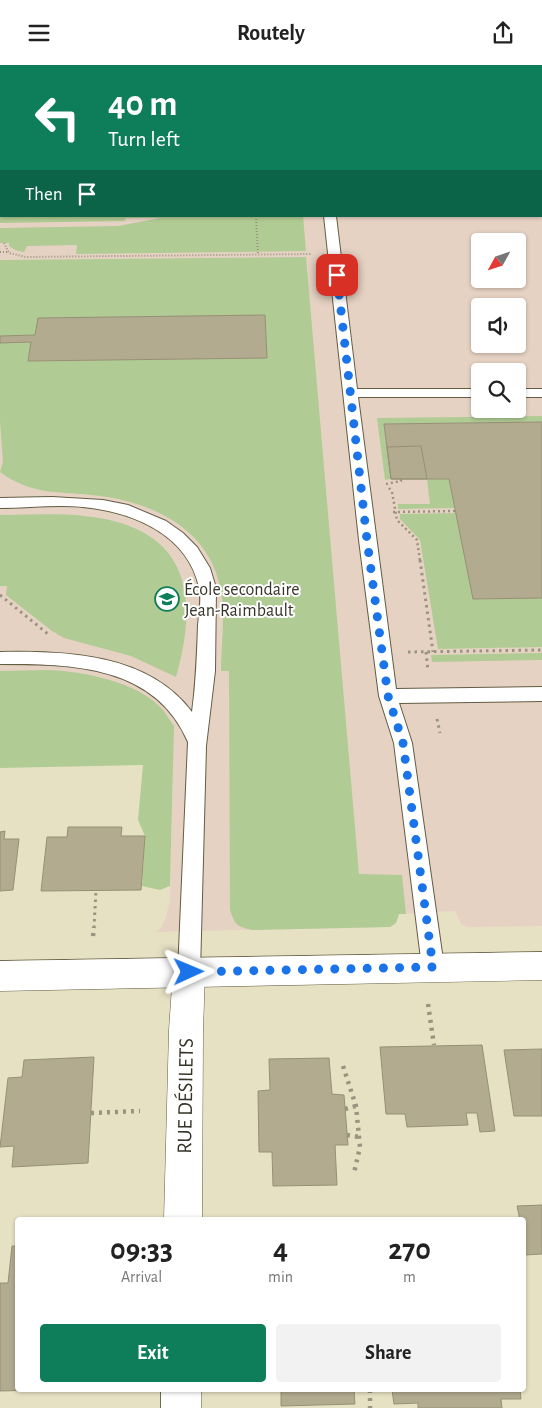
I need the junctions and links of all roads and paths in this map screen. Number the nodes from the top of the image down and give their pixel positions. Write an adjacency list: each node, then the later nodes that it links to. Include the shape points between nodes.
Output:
1 (256, 217): 7 (path)
2 (330, 217): 8 (lane)
3 (4, 243): 5 (path)
4 (0, 252): 5 (path)
5 (8, 252): 7 (path, via 26,257)
6 (306, 254): 7 (path)
7 (258, 255)
8 (350, 393): 9 (lane); 25 (lane)
9 (471, 393)
10 (526, 393): 11 (lane)
11 (542, 393)
12 (401, 479): 14 (path)
13 (381, 480): 14 (path)
14 (385, 485): 17 (path, via 392,492)
15 (0, 503): 26 (lane, via 82,502 102,505 159,523 183,541 200,565 208,589 206,671)
16 (455, 511): 17 (path)
17 (395, 512): 20 (path, via 397,520 417,540)
18 (542, 650): 20 (path)
19 (426, 651): 20 (path); 21 (path); 23 (path)
20 (433, 651)
21 (411, 652)
22 (0, 658): 26 (lane, via 67,658 127,675 161,693 176,706 188,720)
23 (427, 663)
24 (542, 694): 25 (lane)
25 (388, 696): 30 (lane, via 403,743)
26 (197, 745): 31 (lane)
27 (96, 890): 28 (path)
28 (93, 936)
29 (542, 966): 30 (street)
30 (433, 967): 31 (street)
31 (189, 972): 32 (street); 43 (street, RUE DÉSILETS)
32 (0, 975)
33 (428, 1004): 34 (path)
34 (434, 1045)
35 (343, 1066): 36 (path)
36 (356, 1106): 37 (path); 41 (path)
37 (345, 1109)
38 (140, 1111): 39 (path)
39 (90, 1113)
40 (347, 1135): 41 (path)
41 (359, 1137): 42 (path)
42 (354, 1173)
43 (183, 1217)
44 (181, 1392): 46 (street)
45 (370, 1392): 47 (path)
46 (181, 1408)
47 (370, 1408)

